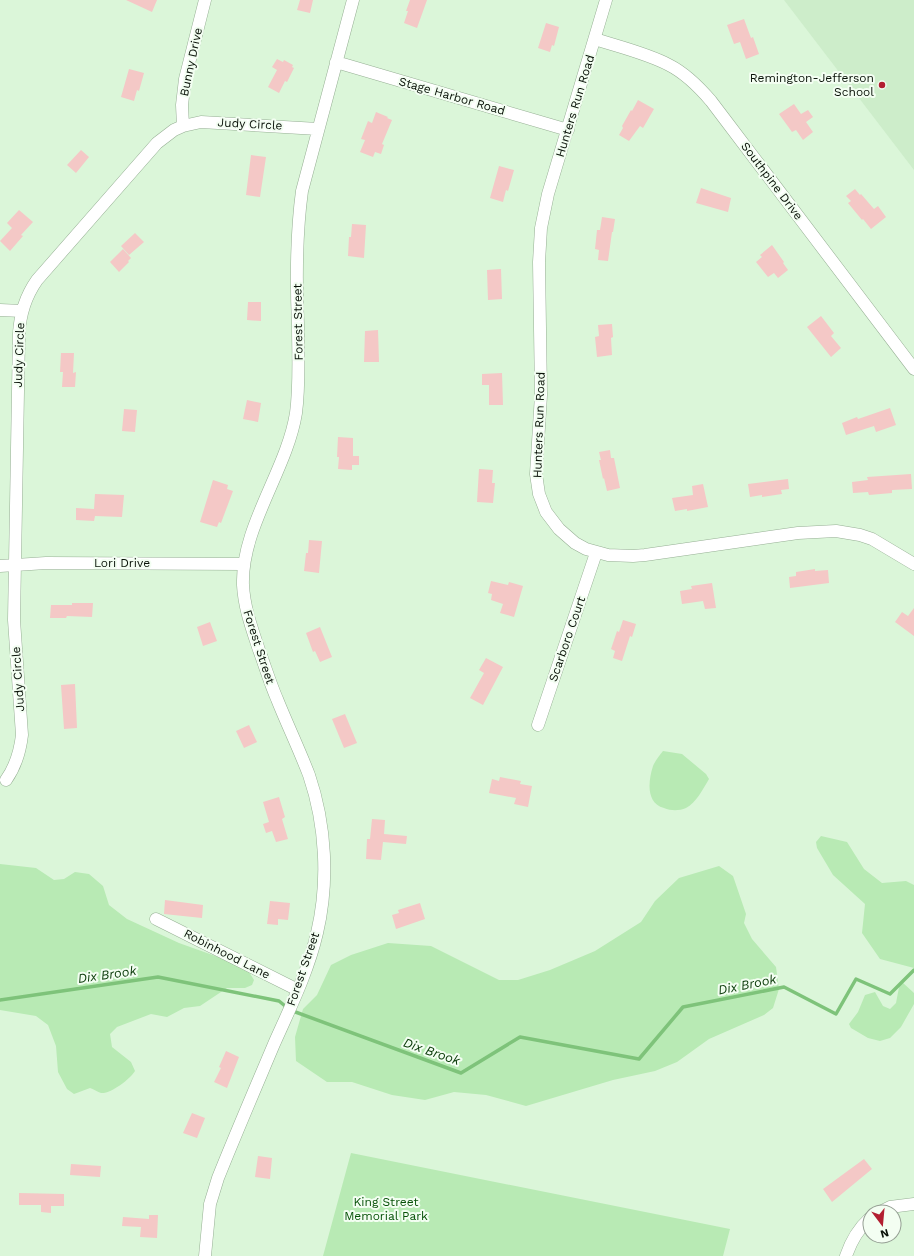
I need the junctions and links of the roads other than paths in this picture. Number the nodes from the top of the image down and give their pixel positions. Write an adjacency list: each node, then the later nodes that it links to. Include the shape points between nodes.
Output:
1 (205, 0): 6 (street, Bunny Drive, via 185,79)
2 (353, 0): 5 (street, Forest Street)
3 (606, 0): 4 (street, Hunters Run Road)
4 (595, 39): 8 (street, Hunters Run Road); 11 (street, Southpine Drive, via 670,65 699,87)
5 (336, 62): 7 (street, Forest Street); 8 (street, Stage Harbor Road)
6 (183, 126): 7 (street, Judy Circle, via 212,122); 10 (street, Judy Circle, via 158,143 37,280)
7 (318, 129): 14 (street, Forest Street, via 298,215 296,253 299,363 296,414 250,539)
8 (568, 130): 12 (street, Hunters Run Road, via 544,211 539,243 541,395 536,474 542,504 552,521 575,543)
9 (0, 310): 10 (street)
10 (22, 311): 13 (street, Judy Circle, via 19,334)
11 (914, 369)
12 (596, 553): 15 (street, Hunters Run Road, via 633,556 798,532 836,531 872,539); 17 (street, Scarboro Court)
13 (15, 564): 14 (street, Lori Drive); 16 (street, Lori Drive); 18 (street, Judy Circle, via 15,634 22,735 16,762)
14 (244, 564): 20 (street, Forest Street, via 246,610 275,694 309,776 318,808 323,846 324,880 316,936)
15 (914, 564)
16 (0, 566)
17 (538, 725)
18 (6, 780)
19 (156, 919): 20 (street, Robinhood Lane)
20 (295, 995): 24 (street, Forest Street, via 218,1178 210,1204)
21 (914, 1204): 22 (street)
22 (902, 1206)
23 (862, 1226): 25 (street)
24 (205, 1256)
25 (846, 1256)

